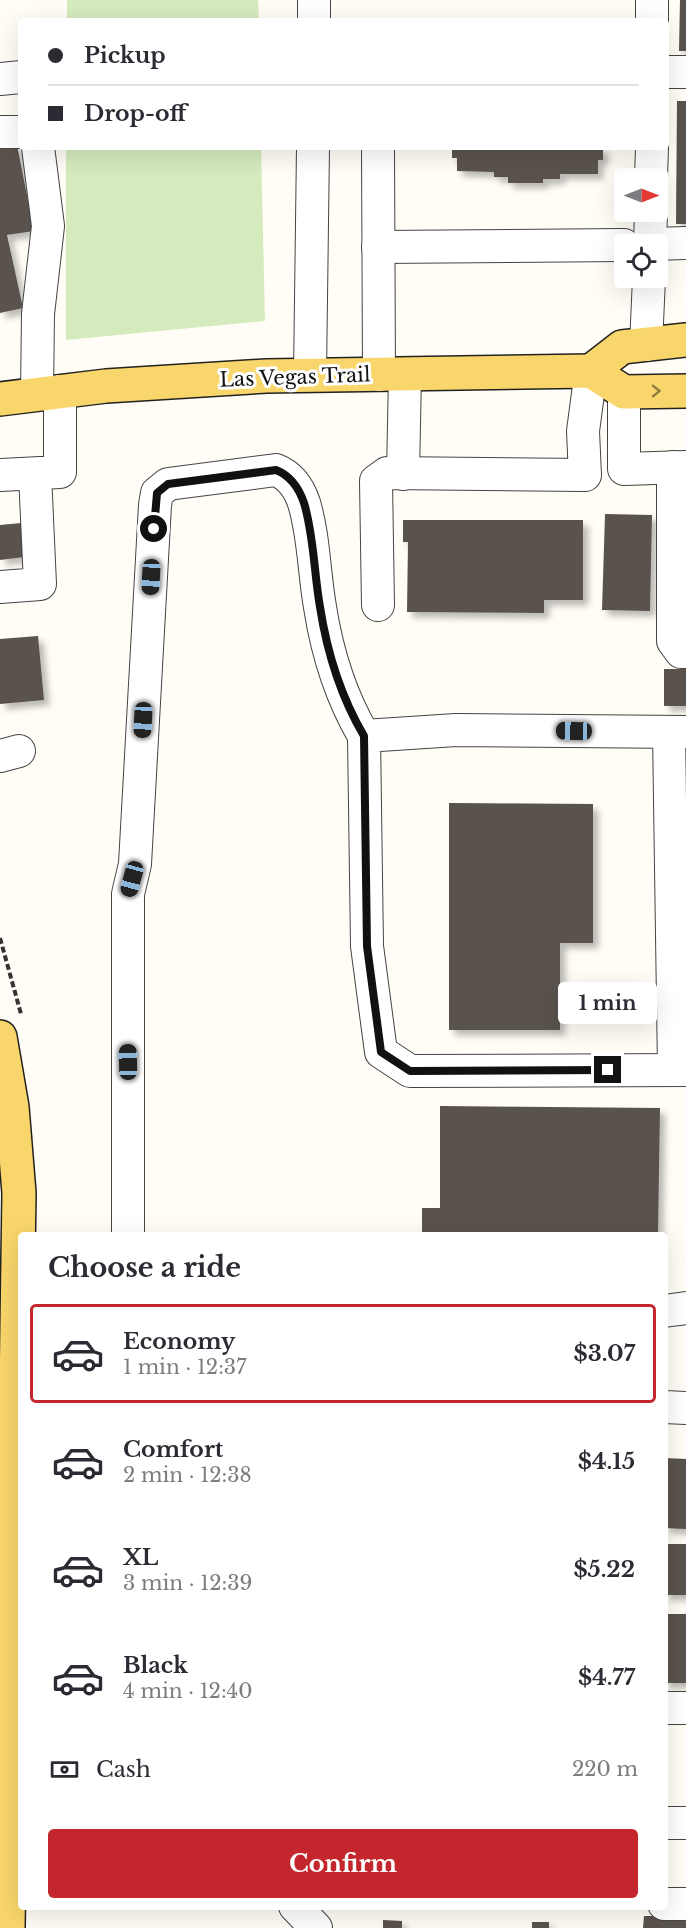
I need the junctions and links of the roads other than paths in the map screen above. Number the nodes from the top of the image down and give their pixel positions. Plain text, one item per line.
1 (314, 0) edge
2 (652, 0) edge
3 (314, 18) edge
4 (652, 18) edge
5 (669, 72) edge
6 (686, 72) edge
7 (18, 77) edge
8 (0, 79) edge
9 (0, 132) edge
10 (18, 132) edge
11 (38, 150) edge
12 (313, 150) edge
13 (378, 150) edge
14 (651, 150) edge
15 (651, 168) edge
16 (686, 243) edge
17 (668, 244) edge
18 (614, 245) edge
19 (378, 248) junction
20 (649, 288) edge
21 (686, 340) edge
22 (646, 345) junction
23 (591, 371) junction
24 (392, 374) junction
25 (310, 375) junction
26 (686, 391) edge
27 (624, 392) junction
28 (49, 393) junction
29 (0, 399) edge
30 (680, 467) edge
31 (35, 474) junction
32 (403, 474) junction
33 (0, 476) edge
34 (0, 586) edge
35 (378, 605) dead end
36 (686, 652) edge
37 (677, 732) edge
38 (364, 736) junction
39 (0, 1037) edge
40 (680, 1070) edge
41 (128, 1232) edge
42 (9, 1273) edge
43 (686, 1308) edge
44 (668, 1310) edge
45 (668, 1407) edge
46 (686, 1407) edge
47 (668, 1708) edge
48 (686, 1708) edge
49 (11, 1786) edge
50 (668, 1823) edge
51 (686, 1823) edge
52 (668, 1904) edge
53 (686, 1904) edge
54 (299, 1910) edge
55 (8, 1928) edge
56 (316, 1928) edge

1 - 3 street
2 - 4 street
5 - 6 street
7 - 8 street
9 - 10 street
11 - 28 street
12 - 25 street
13 - 19 street
14 - 15 street
16 - 17 street
18 - 19 street
19 - 24 street
20 - 22 street
21 - 22 main road
22 - 23 main road
23 - 24 main road, Las Vegas Trail
23 - 27 main road
23 - 32 street
24 - 25 main road, Las Vegas Trail
24 - 32 street
25 - 28 main road, Las Vegas Trail
27 -> 26 main road
27 - 30 street
28 - 29 main road, Las Vegas Trail
28 - 31 street
30 - 36 street
31 - 33 street
31 - 34 street
32 - 35 street
37 - 38 street
37 - 40 street
38 - 40 street
38 - 41 street
39 - 42 main road
42 - 49 main road
43 - 44 street
45 - 46 street
47 - 48 street
49 - 55 main road
50 - 51 street
52 - 53 street
54 - 56 street

